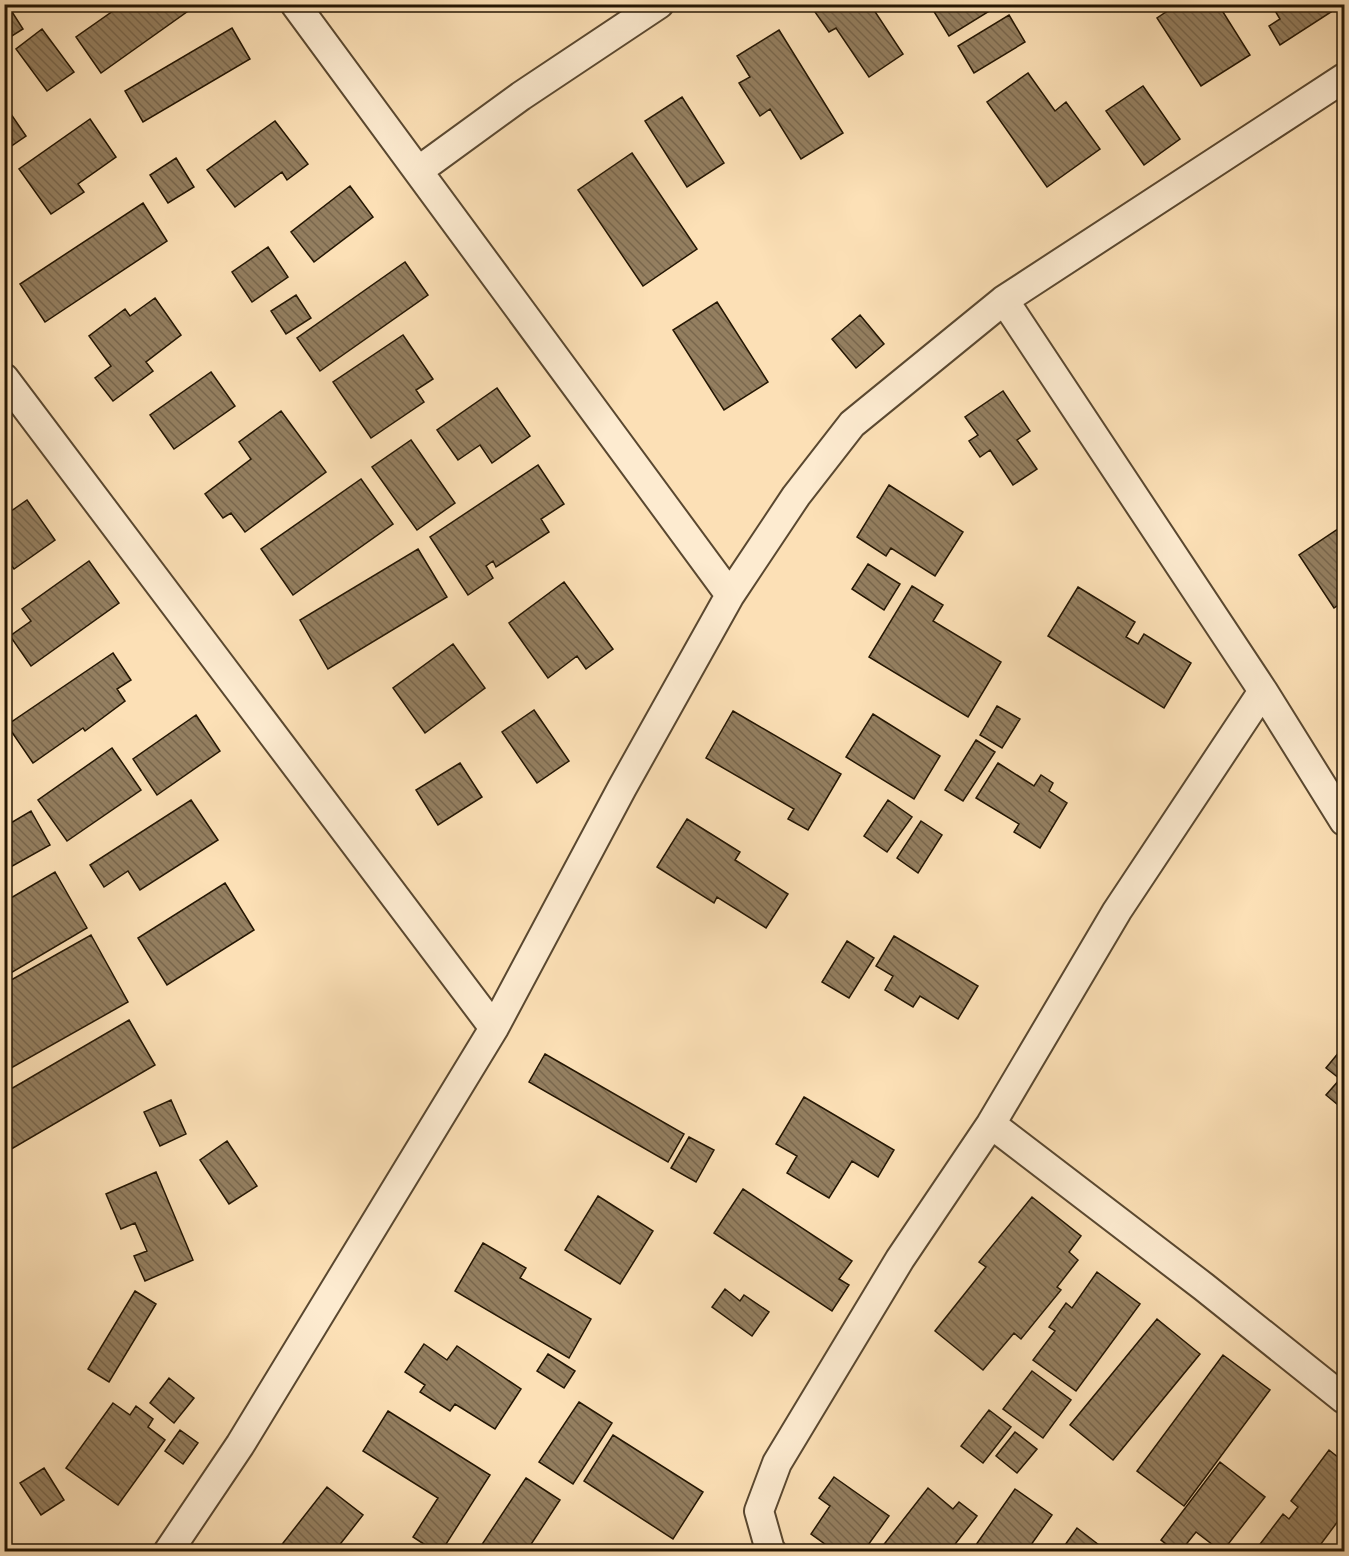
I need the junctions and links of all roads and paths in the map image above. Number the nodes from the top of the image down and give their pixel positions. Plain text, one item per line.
1 (295, 4) edge
2 (659, 4) edge
3 (1344, 78) edge
4 (418, 171) junction
5 (1004, 300) junction
6 (4, 378) edge
7 (730, 595) junction
8 (1263, 692) junction
9 (1344, 821) edge
10 (494, 1028) junction
11 (991, 1124) junction
12 (1344, 1399) edge
13 (168, 1551) edge
14 (772, 1551) edge

1 - 4 street
2 - 4 street
3 - 5 street
4 - 7 street
5 - 7 street
5 - 8 street
6 - 10 street
7 - 10 street
8 - 9 street
8 - 11 street
10 - 13 street
11 - 12 street
11 - 14 street

